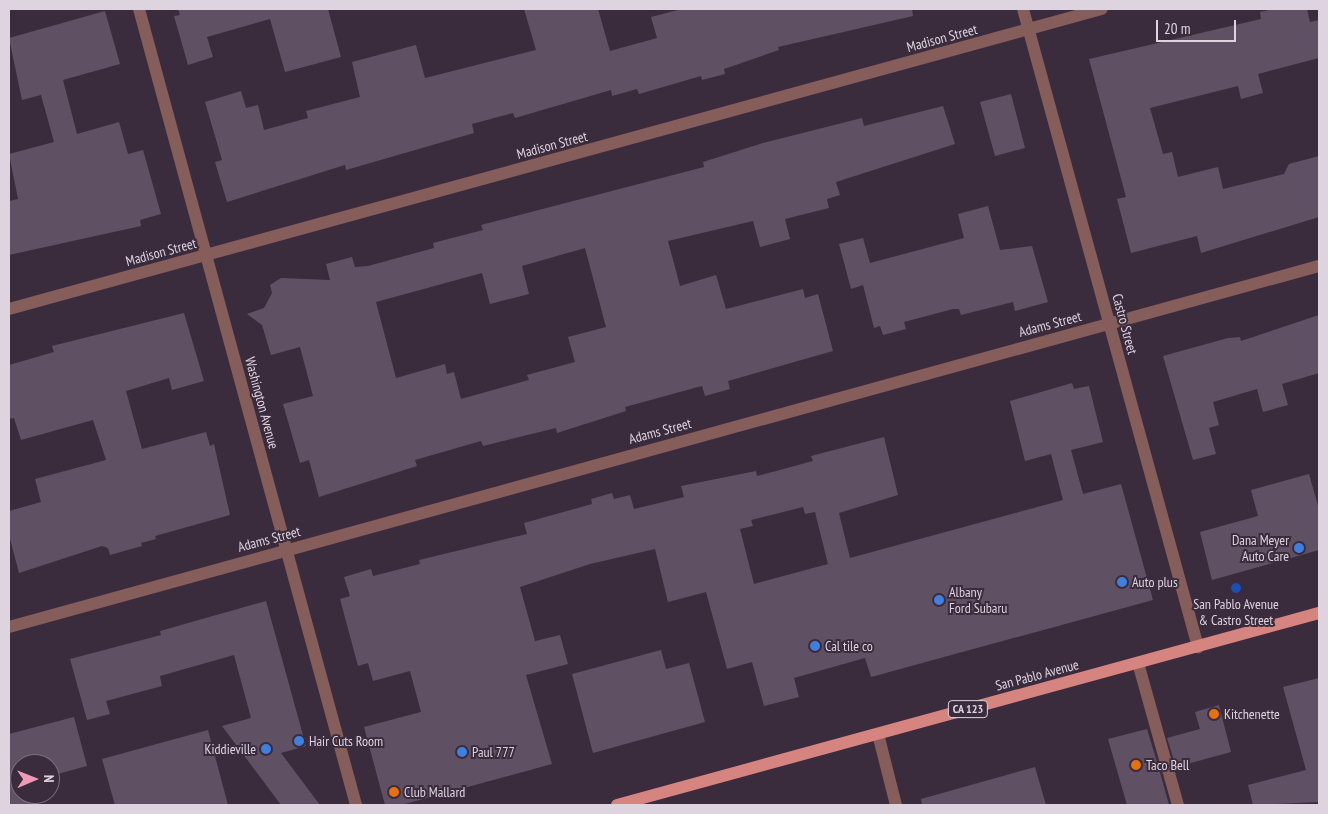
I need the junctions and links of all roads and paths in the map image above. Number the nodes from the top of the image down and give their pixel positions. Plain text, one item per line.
1 (139, 9) edge
2 (1023, 9) edge
3 (1102, 9) edge
4 (1028, 29) junction
5 (207, 255) junction
6 (1319, 266) edge
7 (9, 309) edge
8 (1110, 324) junction
9 (287, 549) junction
10 (1319, 613) edge
11 (9, 627) edge
12 (1198, 647) junction
13 (1138, 663) junction
14 (878, 734) junction
15 (356, 805) edge
16 (617, 805) edge
17 (896, 805) edge
18 (1178, 805) edge

1 - 5 street, Washington Avenue
2 - 4 street, Castro Street
3 - 4 street, Madison Street
4 - 5 street, Madison Street
4 - 8 street, Castro Street
5 - 7 street, Madison Street
5 - 9 street, Washington Avenue
6 - 8 street, Adams Street
8 - 9 street, Adams Street
8 - 12 street, Castro Street
9 - 11 street, Adams Street
9 - 15 street, Washington Avenue
10 - 12 main road, San Pablo Avenue / CA 123
12 - 13 main road, San Pablo Avenue / CA 123
13 - 14 main road, San Pablo Avenue / CA 123
13 - 18 street
14 - 16 main road, San Pablo Avenue / CA 123
14 - 17 street

